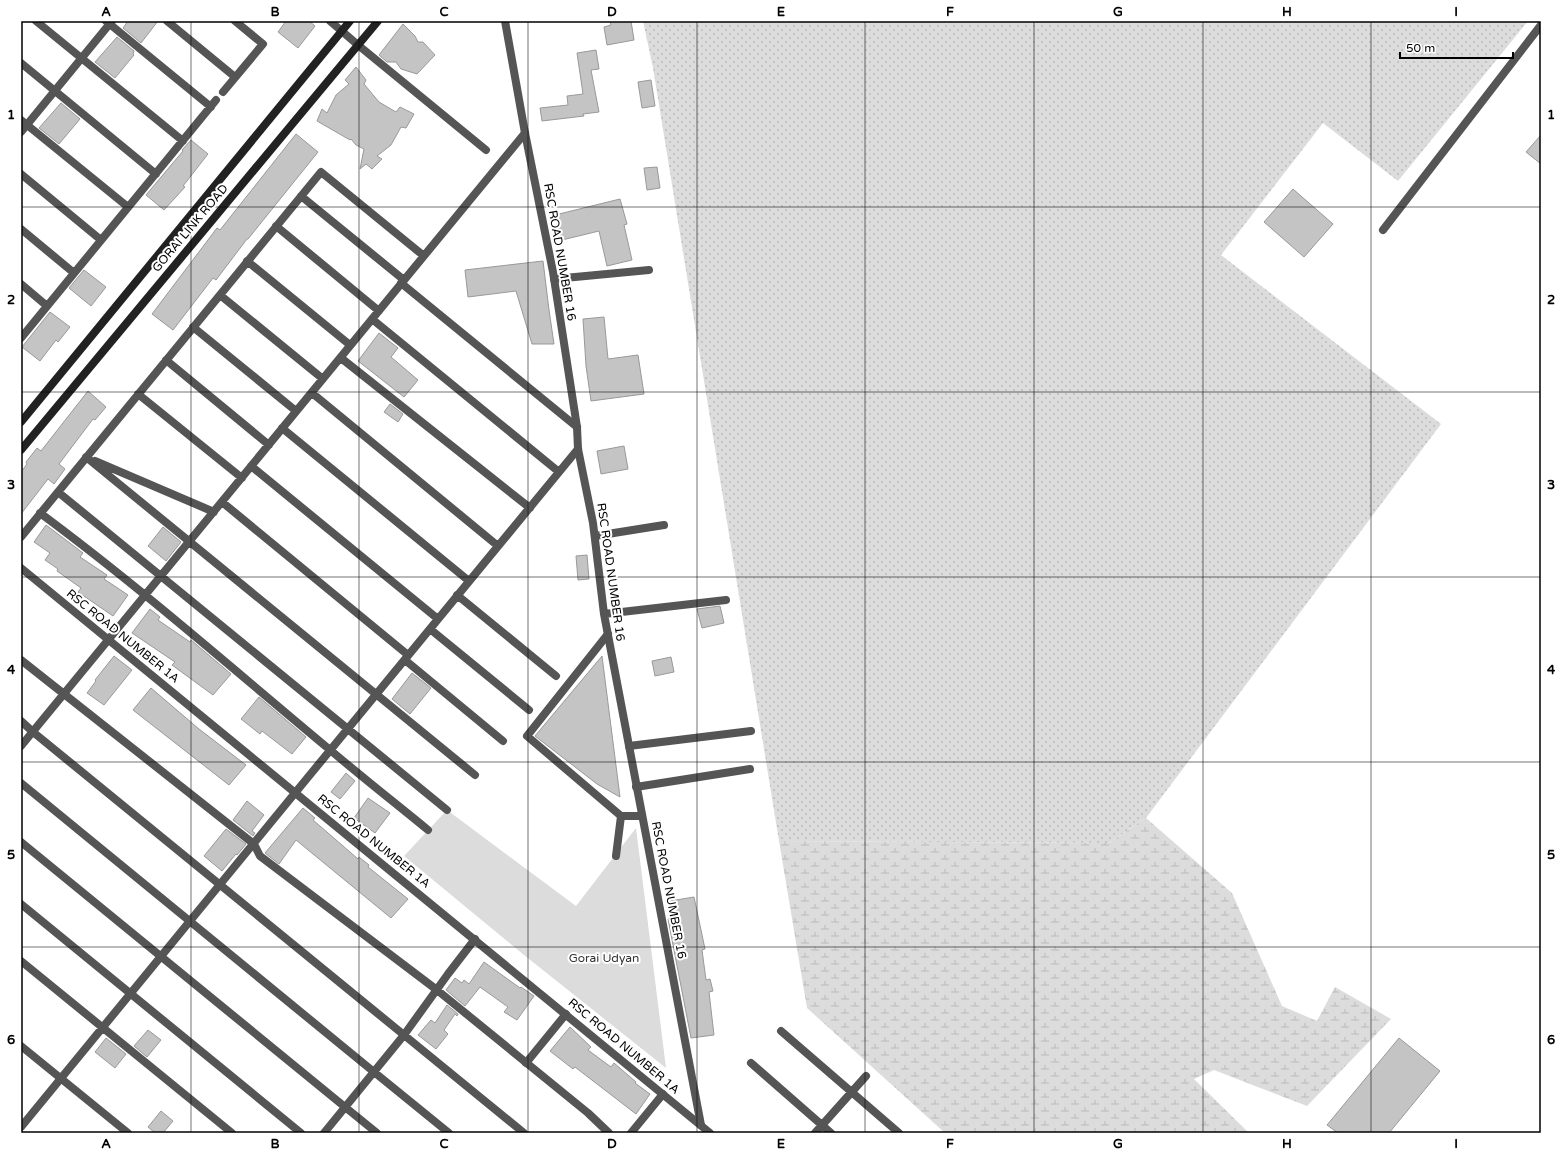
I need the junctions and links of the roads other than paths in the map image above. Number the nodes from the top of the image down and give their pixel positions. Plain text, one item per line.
1 (36, 21) edge
2 (167, 21) edge
3 (235, 21) edge
4 (330, 21) edge
5 (350, 21) edge
6 (378, 21) edge
7 (505, 21) edge
8 (109, 22) edge
9 (1541, 25) edge
10 (342, 31) junction
11 (358, 45) junction
12 (81, 58) junction
13 (21, 63) edge
14 (235, 77) junction
15 (55, 91) junction
16 (223, 92) dead end
17 (216, 100) dead end
18 (211, 107) junction
19 (24, 122) edge
20 (21, 132) edge
21 (525, 133) junction
22 (183, 141) junction
23 (486, 150) dead end
24 (21, 174) edge
25 (156, 174) junction
26 (301, 196) junction
27 (128, 207) junction
28 (276, 226) junction
29 (21, 229) edge
30 (1383, 230) dead end
31 (102, 240) junction
32 (424, 256) junction
33 (248, 261) junction
34 (649, 270) dead end
35 (74, 273) junction
36 (554, 280) junction
37 (403, 282) junction
38 (21, 284) edge
39 (220, 295) junction
40 (47, 306) junction
41 (379, 311) junction
42 (372, 319) junction
43 (193, 327) junction
44 (21, 338) edge
45 (350, 345) junction
46 (341, 358) junction
47 (166, 360) junction
48 (323, 379) junction
49 (312, 393) junction
50 (138, 394) junction
51 (296, 411) junction
52 (21, 422) edge
53 (577, 427) junction
54 (282, 428) junction
55 (269, 445) junction
56 (578, 449) junction
57 (21, 450) edge
58 (86, 457) junction
59 (251, 466) junction
60 (559, 472) junction
61 (242, 478) junction
62 (58, 492) junction
63 (222, 502) junction
64 (530, 508) junction
65 (214, 512) junction
66 (40, 513) junction
67 (664, 525) dead end
68 (595, 536) junction
69 (21, 537) edge
70 (189, 542) junction
71 (498, 546) junction
72 (21, 568) edge
73 (161, 576) junction
74 (469, 581) junction
75 (146, 595) junction
76 (457, 595) junction
77 (726, 600) dead end
78 (604, 614) junction
79 (438, 619) junction
80 (430, 629) junction
81 (608, 634) junction
82 (109, 640) junction
83 (406, 658) junction
84 (21, 660) edge
85 (556, 676) dead end
86 (64, 694) junction
87 (376, 694) junction
88 (529, 710) dead end
89 (21, 721) edge
90 (348, 729) junction
91 (751, 731) dead end
92 (33, 732) junction
93 (503, 741) dead end
94 (21, 746) edge
95 (629, 746) junction
96 (330, 750) junction
97 (750, 769) dead end
98 (475, 775) dead end
99 (21, 783) edge
100 (636, 787) junction
101 (296, 793) junction
102 (447, 810) dead end
103 (621, 816) junction
104 (642, 816) junction
105 (428, 830) dead end
106 (21, 842) edge
107 (254, 844) junction
108 (616, 856) dead end
109 (220, 884) junction
110 (21, 904) edge
111 (190, 921) junction
112 (476, 939) junction
113 (161, 956) junction
114 (21, 961) edge
115 (437, 990) junction
116 (131, 993) junction
117 (566, 1014) junction
118 (102, 1028) junction
119 (781, 1031) dead end
120 (404, 1035) junction
121 (21, 1046) edge
122 (526, 1063) junction
123 (751, 1063) dead end
124 (374, 1072) junction
125 (866, 1076) dead end
126 (61, 1078) junction
127 (851, 1093) junction
128 (663, 1094) junction
129 (345, 1107) junction
130 (701, 1125) junction
131 (822, 1126) junction
132 (21, 1127) edge
133 (128, 1133) edge
134 (232, 1133) edge
135 (301, 1133) edge
136 (324, 1133) edge
137 (377, 1133) edge
138 (449, 1133) edge
139 (524, 1133) edge
140 (609, 1133) edge
141 (631, 1133) edge
142 (710, 1133) edge
143 (815, 1133) edge
144 (831, 1133) edge
145 (899, 1133) edge

1 - 12 street
2 - 14 street
3 - 14 street
4 - 10 street
5 - 10 main road, GORAI LINK ROAD
6 - 11 main road, GORAI LINK ROAD
7 - 21 street, RSC ROAD NUMBER 16
8 - 12 street
8 - 18 street
9 - 30 street
10 - 11 street
10 - 52 main road, GORAI LINK ROAD
11 - 23 street
11 - 57 main road, GORAI LINK ROAD
12 - 15 street
12 - 22 street
13 - 15 street
14 - 16 street
15 - 19 street
15 - 25 street
17 - 18 street
18 - 22 street
19 - 20 street
19 - 27 street
21 - 32 street
21 - 36 street, RSC ROAD NUMBER 16
22 - 25 street
24 - 31 street
25 - 27 street
26 - 28 street
26 - 32 street
26 - 37 street
27 - 31 street
28 - 33 street
28 - 41 street
29 - 35 street
31 - 35 street
32 - 37 street
33 - 39 street
33 - 45 street
34 - 36 street
35 - 40 street
36 - 53 street, RSC ROAD NUMBER 16
37 - 41 street
37 - 53 street
38 - 40 street
39 - 43 street
39 - 48 street
40 - 44 street
41 - 42 street
42 - 45 street
42 - 60 street
43 - 47 street
43 - 51 street
45 - 46 street
46 - 48 street
46 - 64 street
47 - 50 street
47 - 55 street
48 - 49 street
49 - 51 street
49 - 71 street
50 - 58 street
50 - 61 street
51 - 54 street
53 - 56 street, RSC ROAD NUMBER 16
54 - 55 street
54 - 74 street
55 - 59 street
56 - 60 street
56 - 68 street, RSC ROAD NUMBER 16
58 - 62 street
58 - 65 street
58 - 70 street
59 - 61 street
59 - 79 street
60 - 64 street
61 - 63 street
62 - 66 street
62 - 73 street
63 - 65 street
63 - 83 street
64 - 71 street
65 - 70 street
66 - 69 street
66 - 75 street
67 - 68 street
68 - 78 street, RSC ROAD NUMBER 16
70 - 73 street
70 - 87 street
71 - 74 street
72 - 82 street, RSC ROAD NUMBER 1A
73 - 75 street
73 - 90 street
74 - 76 street
75 - 82 street
75 - 96 street
76 - 79 street
76 - 85 street
77 - 78 street
78 - 81 street, RSC ROAD NUMBER 16
79 - 80 street
80 - 83 street
80 - 88 street
81 - 95 street, RSC ROAD NUMBER 16
81 - 103 street
82 - 86 street
82 - 101 street, RSC ROAD NUMBER 1A
83 - 87 street
83 - 93 street
84 - 86 street
86 - 92 street
86 - 107 street
87 - 90 street
87 - 98 street
89 - 92 street
90 - 96 street
90 - 102 street
91 - 95 street
92 - 94 street
92 - 109 street
95 - 100 street, RSC ROAD NUMBER 16
96 - 101 street
96 - 105 street
97 - 100 street
99 - 111 street
100 - 104 street, RSC ROAD NUMBER 16
101 - 107 street
101 - 112 street, RSC ROAD NUMBER 1A
103 - 104 street
103 - 108 street
104 - 130 street, RSC ROAD NUMBER 16
106 - 113 street
107 - 109 street
107 - 115 street
109 - 111 street
109 - 120 street
110 - 116 street
111 - 113 street
111 - 124 street
112 - 115 street
112 - 117 street, RSC ROAD NUMBER 1A
113 - 116 street
113 - 129 street
114 - 118 street
115 - 120 street
115 - 122 street
116 - 118 street
116 - 135 street
117 - 122 street
117 - 128 street, RSC ROAD NUMBER 1A
118 - 126 street
118 - 134 street
119 - 127 street
120 - 124 street
120 - 139 street
121 - 126 street
122 - 140 street
123 - 131 street
124 - 129 street
124 - 138 street
125 - 127 street
126 - 132 street
126 - 133 street
127 - 131 street
127 - 145 street
128 - 130 street, RSC ROAD NUMBER 1A
128 - 141 street
129 - 136 street
129 - 137 street
130 - 142 street, RSC ROAD NUMBER 1A
131 - 143 street
131 - 144 street

